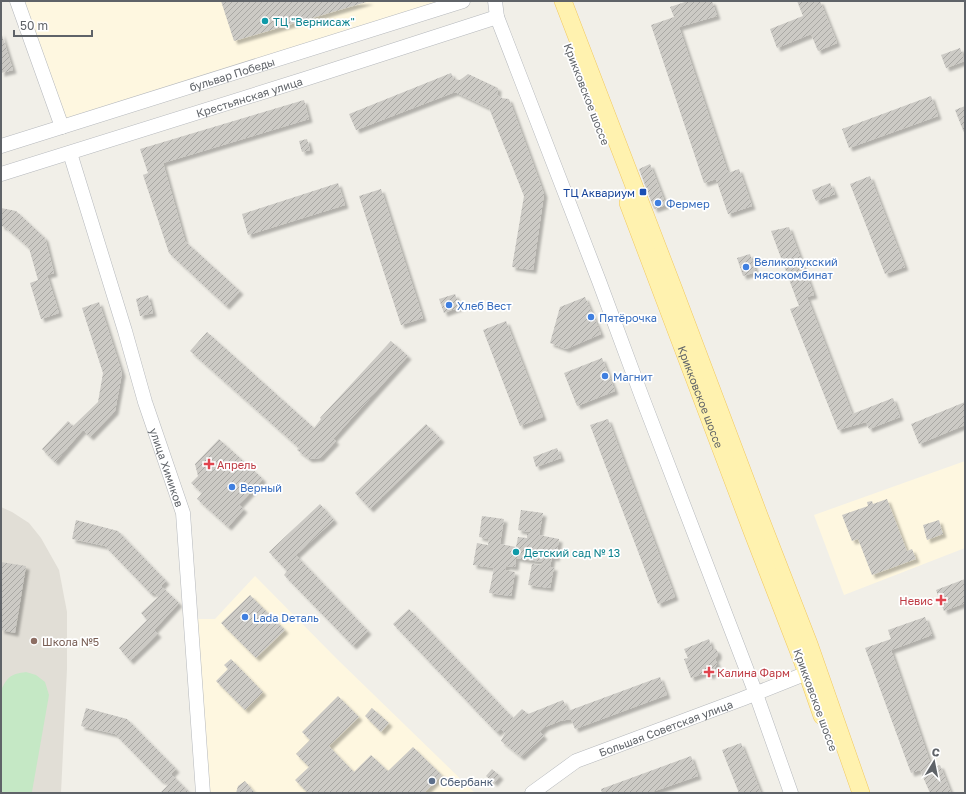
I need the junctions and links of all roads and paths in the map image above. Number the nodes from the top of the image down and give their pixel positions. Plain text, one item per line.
1 (17, 1) edge
2 (463, 1) edge
3 (495, 1) edge
4 (552, 1) edge
5 (563, 1) edge
6 (497, 17) junction
7 (62, 127) junction
8 (1, 146) edge
9 (70, 153) junction
10 (1, 174) edge
11 (807, 673) junction
12 (756, 694) junction
13 (203, 793) edge
14 (532, 793) edge
15 (791, 793) edge
16 (850, 793) edge
17 (861, 793) edge

1 - 7 street
2 - 7 street, бульвар Победы
3 - 6 street
4 - 11 main road, Крикковское шоссе
5 - 17 main road
6 - 9 street, Крестьянская улица
6 - 12 street
7 - 8 street, бульвар Победы
9 - 10 street, Крестьянская улица
9 - 13 street, улица Химиков
11 - 12 street, Большая Советская улица
11 - 16 main road, Крикковское шоссе
12 - 14 street, Большая Советская улица
12 - 15 street

